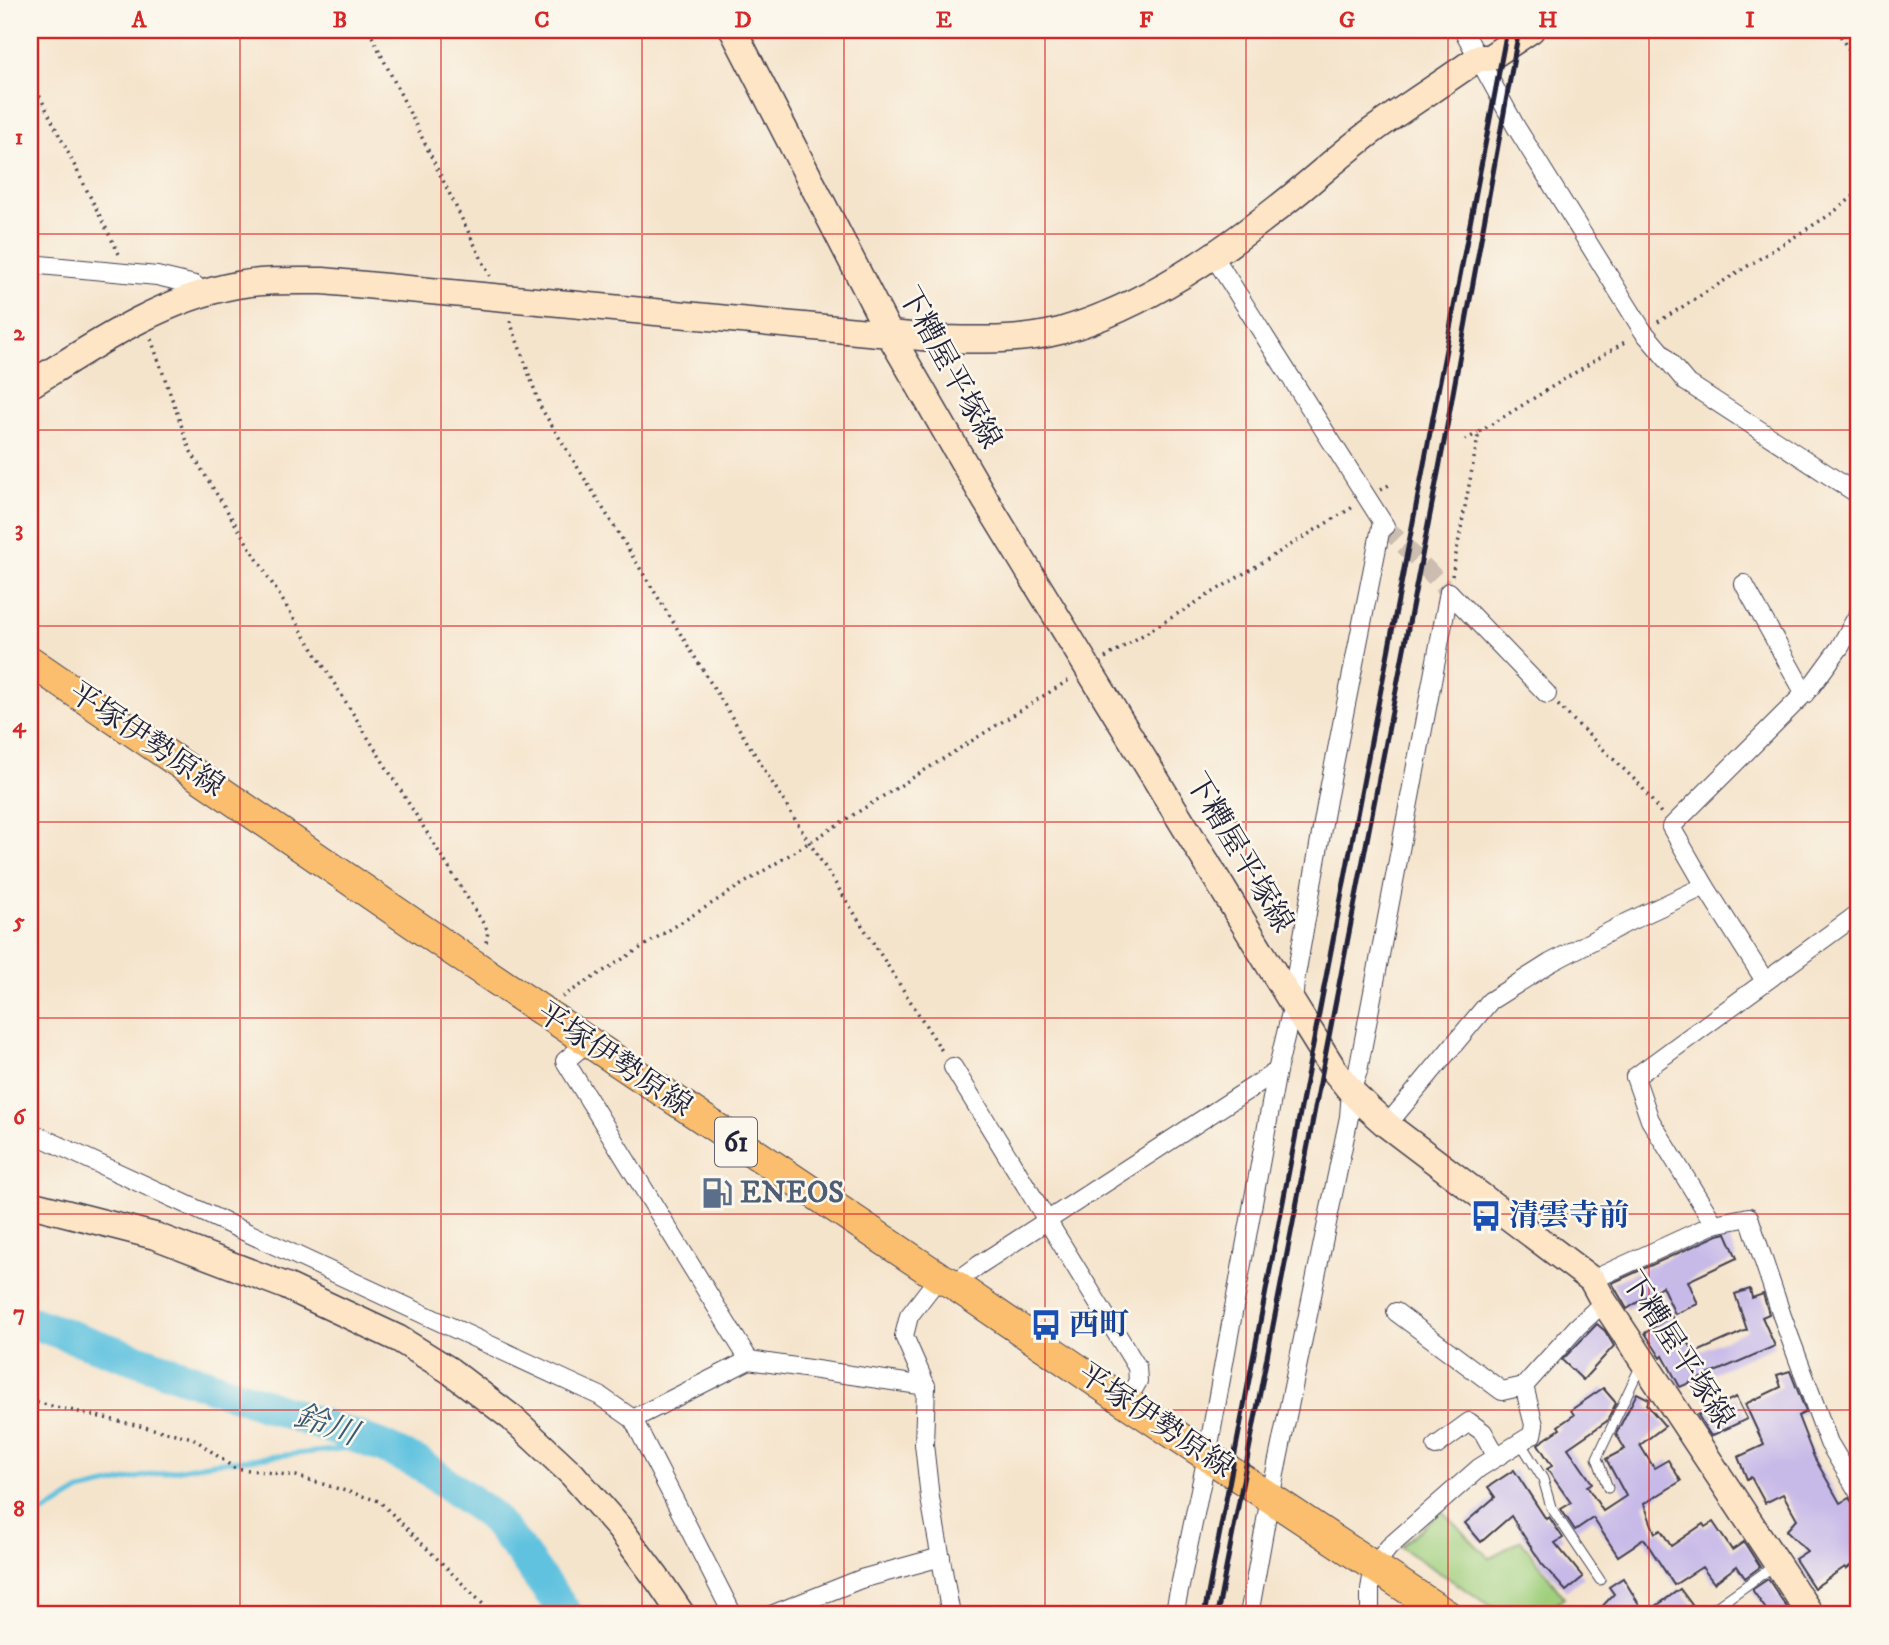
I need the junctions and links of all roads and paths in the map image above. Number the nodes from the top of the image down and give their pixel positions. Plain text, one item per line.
1 (369, 30) edge
2 (733, 30) edge
3 (1463, 30) edge
4 (1508, 30) edge
5 (1531, 30) edge
6 (1837, 30) edge
7 (1478, 58) junction
8 (1859, 68) edge
9 (30, 77) edge
10 (1859, 192) edge
11 (1213, 255) junction
12 (30, 264) edge
13 (128, 274) junction
14 (204, 294) junction
15 (502, 299) junction
16 (144, 318) junction
17 (1643, 331) junction
18 (890, 335) junction
19 (30, 385) edge
20 (1479, 432) junction
21 (1465, 440) dead end
22 (1389, 485) dead end
23 (1859, 495) edge
24 (1367, 498) junction
25 (1744, 584) dead end
26 (1449, 592) junction
27 (1859, 613) edge
28 (30, 661) edge
29 (1088, 668) junction
30 (1547, 694) joint
31 (1805, 694) junction
32 (1671, 827) junction
33 (809, 842) junction
34 (1705, 886) junction
35 (1859, 913) edge
36 (471, 963) junction
37 (1765, 981) junction
38 (1293, 1004) junction
39 (548, 1015) junction
40 (589, 1041) junction
41 (953, 1067) joint
42 (1277, 1071) junction
43 (1352, 1091) junction
44 (1387, 1125) junction
45 (30, 1132) edge
46 (30, 1204) edge
47 (1048, 1221) junction
48 (1714, 1224) junction
49 (946, 1281) junction
50 (1598, 1291) junction
51 (1396, 1312) dead end
52 (750, 1360) junction
53 (1643, 1361) junction
54 (926, 1386) junction
55 (1524, 1387) junction
56 (30, 1401) edge
57 (1126, 1402) junction
58 (633, 1419) junction
59 (1520, 1442) junction
60 (1436, 1446) dead end
61 (1207, 1456) junction
62 (1497, 1457) junction
63 (1608, 1488) dead end
64 (1859, 1493) edge
65 (1270, 1498) junction
66 (941, 1557) junction
67 (1777, 1564) junction
68 (1374, 1566) junction
69 (1600, 1580) dead end
70 (494, 1615) edge
71 (682, 1615) edge
72 (733, 1615) edge
73 (771, 1615) edge
74 (951, 1615) edge
75 (1174, 1615) edge
76 (1249, 1615) edge
77 (1370, 1615) edge
78 (1447, 1615) edge
79 (1705, 1615) edge
80 (1811, 1615) edge

1 - 15 path
2 - 18 street, 下糟屋平塚線
3 - 7 street
4 - 7 street
5 - 7 street
6 - 8 path
7 - 11 street
7 - 17 street
9 - 13 path
10 - 17 path
11 - 18 street
11 - 24 street
12 - 13 street
13 - 14 street
14 - 15 street
14 - 16 street
15 - 18 street
15 - 33 path
16 - 19 street
16 - 36 path
17 - 20 path
17 - 23 street
18 - 29 street, 下糟屋平塚線
20 - 21 path
20 - 26 path
22 - 24 path
24 - 29 path
24 - 38 street
25 - 31 street
26 - 30 street
26 - 43 street
27 - 31 street
28 - 36 main road, 平塚伊勢原線 / 61
29 - 33 path
29 - 38 street, 下糟屋平塚線
30 - 32 path
31 - 32 street
32 - 34 street
33 - 39 path
33 - 41 path
34 - 37 street
34 - 44 street
35 - 37 street
36 - 39 main road, 平塚伊勢原線 / 61
37 - 48 street
38 - 42 street
38 - 43 street, 下糟屋平塚線
39 - 40 main road, 平塚伊勢原線 / 61
40 - 49 main road, 平塚伊勢原線 / 61
40 - 52 street
41 - 47 street
42 - 47 street
42 - 61 street
43 - 44 street, 下糟屋平塚線
43 - 65 street
44 - 50 street, 下糟屋平塚線
45 - 58 street
46 - 71 street
47 - 49 street
47 - 57 street
48 - 50 street
48 - 64 street
49 - 54 street
49 - 57 main road, 平塚伊勢原線 / 61
50 - 53 street, 下糟屋平塚線
50 - 55 street
51 - 55 street
52 - 54 street
52 - 58 street
53 - 63 lane
53 - 67 street, 下糟屋平塚線
54 - 66 street
55 - 59 street
56 - 70 path
57 - 61 main road, 平塚伊勢原線 / 61
58 - 72 street
59 - 62 street
59 - 69 lane
60 - 62 street
61 - 65 main road, 平塚伊勢原線 / 61
61 - 75 street
62 - 68 street
65 - 68 main road, 平塚伊勢原線 / 61
65 - 76 street
66 - 73 street
66 - 74 street
67 - 79 lane
67 - 80 street, 下糟屋平塚線
68 - 77 street
68 - 78 main road, 平塚伊勢原線 / 61

